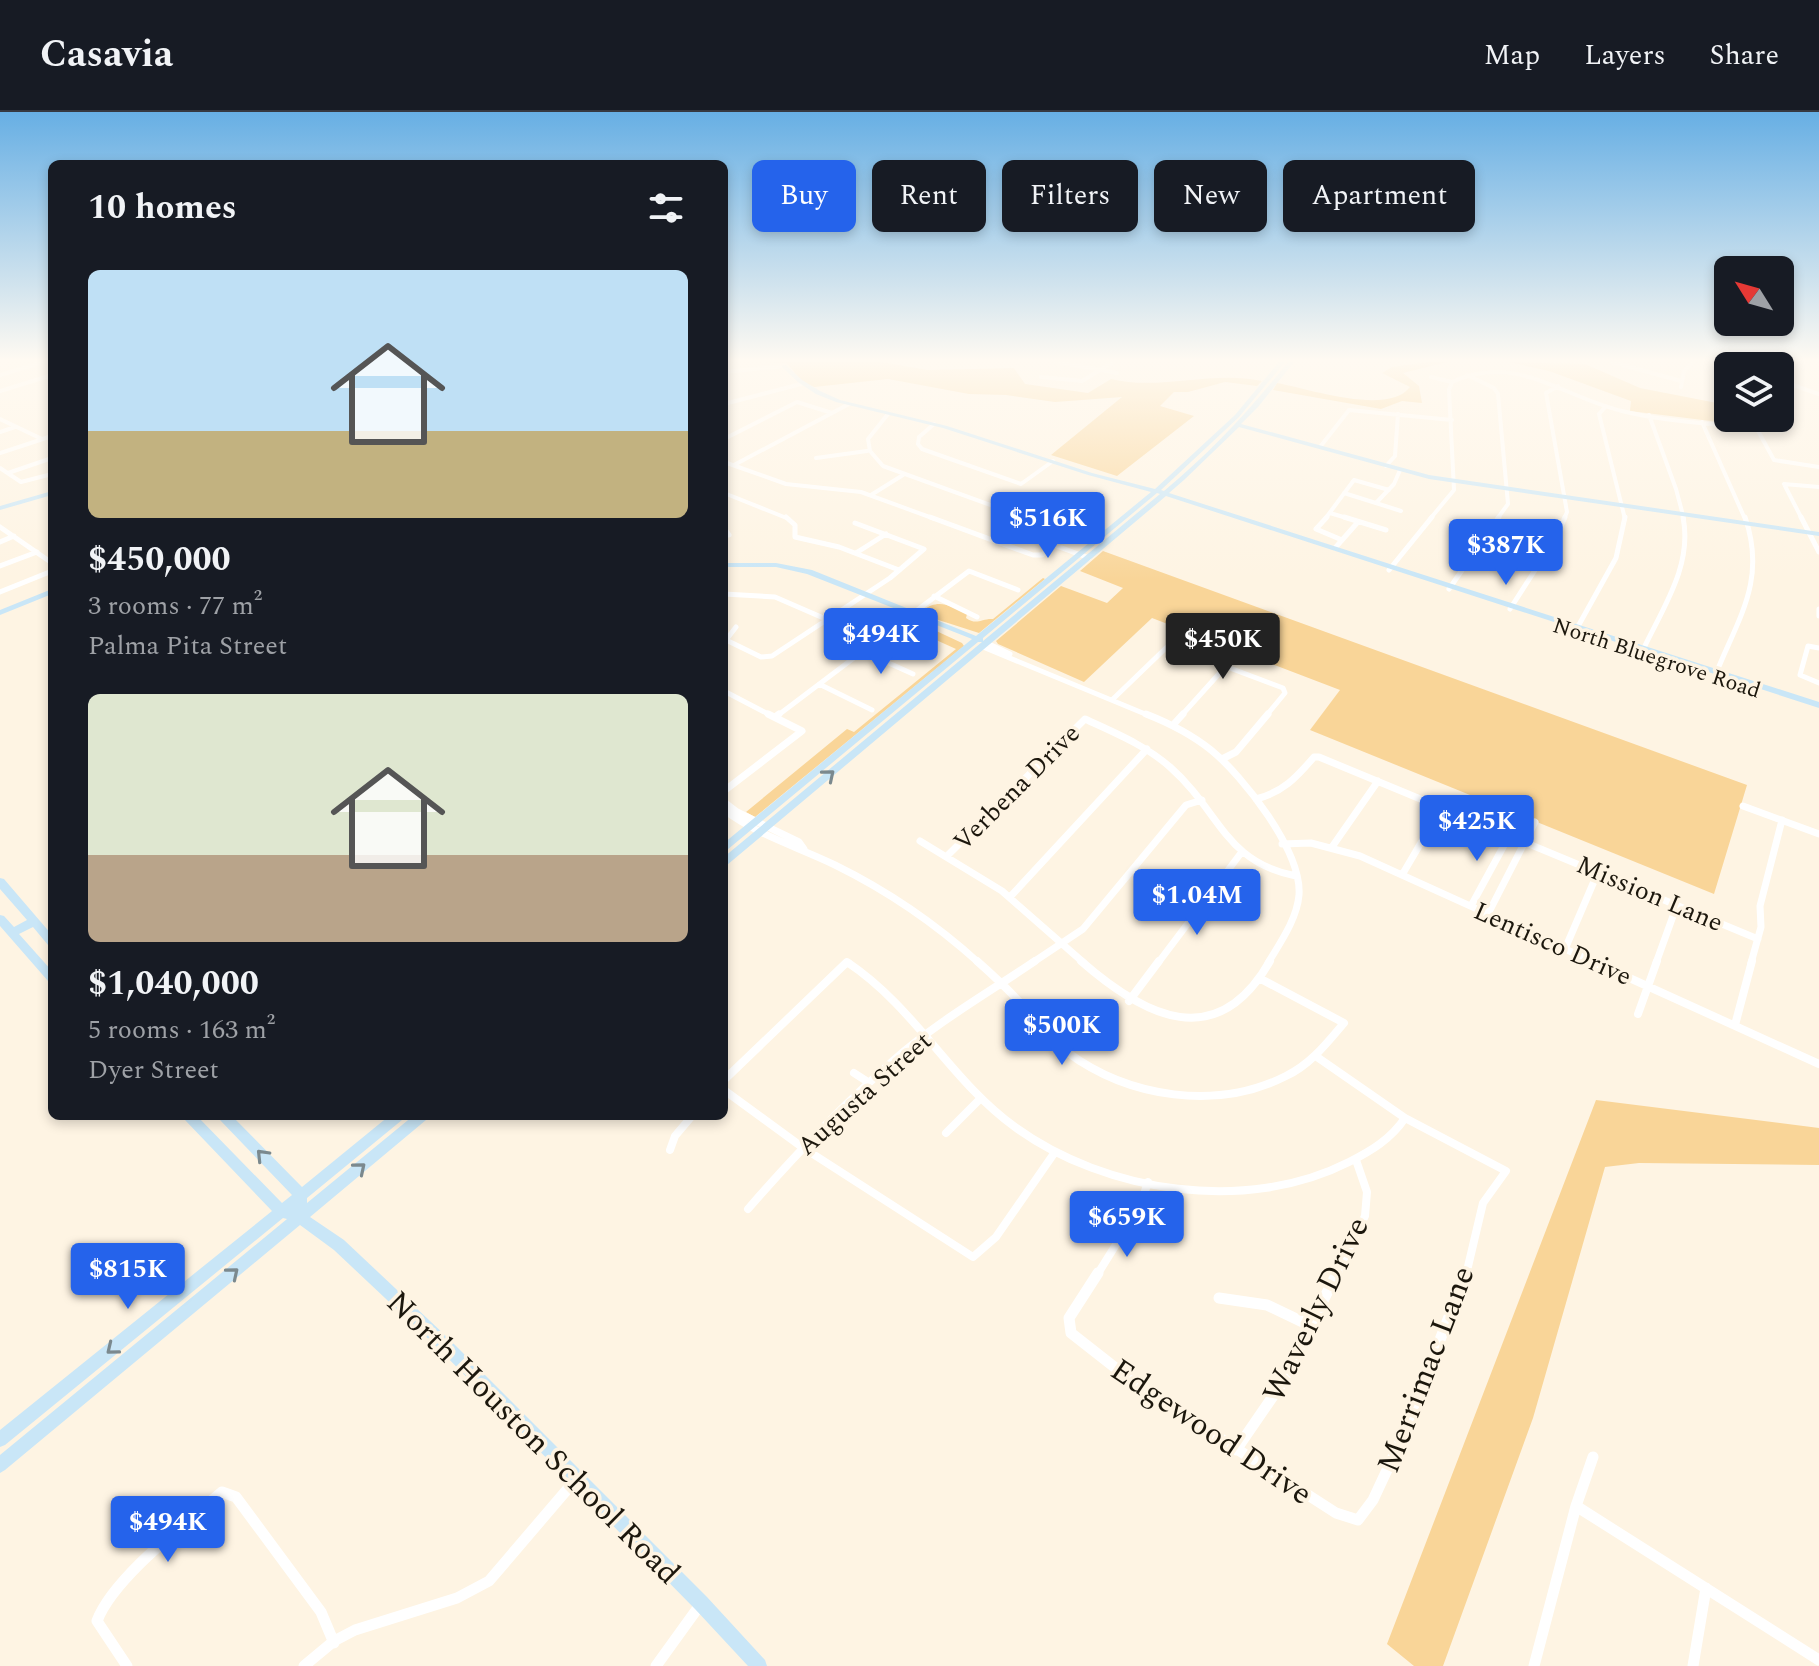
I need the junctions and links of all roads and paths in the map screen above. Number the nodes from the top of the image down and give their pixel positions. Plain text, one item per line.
1 (32, 435) edge
2 (791, 435) edge
3 (869, 435) edge
4 (922, 435) edge
5 (968, 435) edge
6 (1221, 435) edge
7 (1224, 435) edge
8 (1273, 435) edge
9 (1332, 435) edge
10 (1397, 435) edge
11 (1452, 435) edge
12 (1503, 435) edge
13 (1554, 435) edge
14 (1604, 435) edge
15 (1656, 435) edge
16 (1708, 435) edge
17 (1760, 435) edge
18 (48, 437) edge
19 (42, 439) junction
20 (1320, 447) junction
21 (867, 451) junction
22 (0, 453) edge
23 (816, 458) dead end
24 (48, 459) edge
25 (1053, 461) junction
26 (1186, 462) junction
27 (728, 463) edge
28 (734, 465) junction
29 (1196, 465) junction
30 (1386, 466) junction
31 (1819, 467) edge
32 (0, 468) edge
33 (1400, 470) junction
34 (8, 473) junction
35 (48, 475) edge
36 (903, 475) junction
37 (1454, 480) junction
38 (825, 487) junction
39 (1819, 487) edge
40 (1509, 488) junction
41 (1389, 490) junction
42 (1160, 493) junction
43 (1344, 493) junction
44 (48, 494) edge
45 (728, 495) edge
46 (871, 495) junction
47 (823, 496) dead end
48 (1565, 496) junction
49 (1376, 503) junction
50 (1623, 505) junction
51 (0, 508) edge
52 (1401, 511) dead end
53 (1330, 513) junction
54 (1682, 513) junction
55 (1235, 517) junction
56 (1120, 521) junction
57 (1358, 522) junction
58 (1746, 522) junction
59 (855, 523) dead end
60 (1129, 524) junction
61 (0, 527) edge
62 (1386, 530) dead end
63 (1809, 532) junction
64 (886, 534) junction
65 (1819, 534) edge
66 (14, 536) junction
67 (1342, 540) junction
68 (0, 542) edge
69 (1054, 545) junction
70 (1335, 548) junction
71 (37, 552) junction
72 (1819, 552) edge
73 (856, 553) junction
74 (1079, 554) junction
75 (1089, 558) junction
76 (48, 560) edge
77 (728, 565) edge
78 (0, 566) edge
79 (1390, 568) junction
80 (899, 570) junction
81 (48, 573) edge
82 (1050, 579) junction
83 (1060, 583) junction
84 (1450, 588) junction
85 (1018, 590) dead end
86 (0, 592) edge
87 (48, 593) edge
88 (728, 594) edge
89 (866, 595) junction
90 (934, 596) junction
91 (1511, 607) junction
92 (0, 613) edge
93 (912, 614) junction
94 (977, 617) dead end
95 (828, 620) junction
96 (736, 627) dead end
97 (1577, 629) junction
98 (728, 636) edge
99 (728, 640) edge
100 (980, 643) junction
101 (1816, 647) edge
102 (1643, 650) junction
103 (862, 651) junction
104 (1226, 666) junction
105 (913, 674) dead end
106 (1716, 674) junction
107 (1819, 683) edge
108 (819, 684) junction
109 (922, 685) junction
110 (932, 689) junction
111 (728, 694) edge
112 (1113, 699) junction
113 (1819, 707) edge
114 (872, 710) dead end
115 (775, 717) junction
116 (1173, 725) junction
117 (1147, 749) junction
118 (1222, 759) junction
119 (1378, 781) junction
120 (728, 788) edge
121 (1256, 799) junction
122 (1202, 800) junction
123 (728, 805) edge
124 (1743, 806) dead end
125 (1442, 807) junction
126 (728, 812) edge
127 (1520, 816) dead end
128 (1782, 820) junction
129 (1535, 822) dead end
130 (759, 826) junction
131 (1819, 834) edge
132 (1509, 835) junction
133 (920, 841) dead end
134 (1525, 842) junction
135 (1282, 844) junction
136 (728, 845) edge
137 (1332, 847) junction
138 (1241, 853) junction
139 (947, 856) junction
140 (728, 858) edge
141 (1598, 872) junction
142 (1402, 875) junction
143 (1296, 876) junction
144 (0, 882) edge
145 (1010, 897) junction
146 (1677, 905) junction
147 (1471, 906) junction
148 (1488, 914) junction
149 (0, 919) edge
150 (34, 921) junction
151 (12, 933) junction
152 (48, 937) edge
153 (1758, 939) junction
154 (1064, 943) junction
155 (1565, 949) junction
156 (48, 974) edge
157 (1259, 978) junction
158 (1003, 985) junction
159 (1648, 986) junction
160 (1129, 1001) junction
161 (1638, 1014) dead end
162 (1735, 1025) junction
163 (928, 1033) junction
164 (1317, 1057) junction
165 (1819, 1064) edge
166 (854, 1073) dead end
167 (728, 1076) edge
168 (868, 1082) junction
169 (728, 1093) edge
170 (981, 1098) junction
171 (1405, 1118) junction
172 (193, 1120) edge
173 (228, 1120) edge
174 (393, 1120) edge
175 (417, 1120) edge
176 (689, 1120) edge
177 (946, 1133) dead end
178 (802, 1147) junction
179 (670, 1150) dead end
180 (1055, 1152) junction
181 (1356, 1160) junction
182 (1148, 1182) junction
183 (301, 1195) junction
184 (748, 1209) dead end
185 (281, 1211) junction
186 (300, 1218) junction
187 (1219, 1298) dead end
188 (1311, 1326) junction
189 (0, 1440) edge
190 (1236, 1450) junction
191 (1593, 1457) dead end
192 (0, 1465) edge
193 (577, 1478) junction
194 (1576, 1506) junction
195 (1358, 1520) joint
196 (1706, 1588) junction
197 (701, 1603) junction
198 (334, 1643) junction
199 (1819, 1660) edge
200 (127, 1666) edge
201 (304, 1666) edge
202 (656, 1666) edge
203 (759, 1666) edge
204 (1534, 1666) edge
205 (1693, 1666) edge

1 - 19 street
2 - 28 street
3 - 21 street
4 - 25 street
5 - 25 main road, North Bluegrove Road
6 - 26 main road
7 - 29 main road
8 - 20 main road
9 - 20 street
10 - 30 street
11 - 37 street
12 - 40 street
13 - 48 street
14 - 50 street
15 - 54 street
16 - 58 street
17 - 31 street
18 - 19 street
19 - 22 street
20 - 30 main road
21 - 23 street
21 - 36 street
24 - 34 street
25 - 42 main road, North Bluegrove Road
26 - 29 main road
26 - 42 main road
27 - 28 street
28 - 38 street
29 - 42 main road
30 - 33 main road
32 - 34 street
33 - 37 main road
33 - 41 street
34 - 35 street
36 - 46 street
36 - 69 street
37 - 40 main road
37 - 79 street
38 - 46 street
38 - 47 street
39 - 63 street
40 - 48 main road
40 - 84 street
41 - 43 street
41 - 49 street
42 - 55 main road, North Bluegrove Road
42 - 56 main road
42 - 60 main road
43 - 49 street
43 - 53 street
44 - 51 main road
45 - 73 street
46 - 69 street
48 - 50 main road
48 - 91 street
49 - 52 street
50 - 54 main road
50 - 97 street
53 - 57 street
53 - 67 street
54 - 58 main road
54 - 102 street
55 - 70 main road, North Bluegrove Road
55 - 79 main road, North Bluegrove Road
56 - 60 main road
56 - 74 main road
57 - 62 street
57 - 67 street
58 - 63 main road
58 - 106 street
59 - 64 street
60 - 75 main road
61 - 66 street
63 - 65 main road
63 - 72 street
64 - 73 street
64 - 80 street
66 - 68 street
66 - 71 street
67 - 70 street
69 - 74 street
70 - 79 main road, North Bluegrove Road
71 - 76 street
71 - 78 street
73 - 80 street
74 - 75 street
74 - 82 main road
75 - 83 main road
77 - 89 main road
79 - 84 main road, North Bluegrove Road
80 - 89 street
81 - 86 street
82 - 83 main road
82 - 100 main road
83 - 100 main road
84 - 91 main road, North Bluegrove Road
85 - 90 street
87 - 92 main road
88 - 95 street
89 - 93 main road
89 - 95 street
90 - 93 street
90 - 94 street
91 - 97 main road, North Bluegrove Road
93 - 100 main road
93 - 103 street
95 - 99 street
96 - 98 street
97 - 102 main road, North Bluegrove Road
100 - 109 main road
100 - 110 main road
100 - 112 street
101 - 107 street
102 - 106 main road, North Bluegrove Road
103 - 105 street
103 - 108 street
104 - 112 street
104 - 116 street
104 - 118 street
106 - 113 main road, North Bluegrove Road
108 - 114 street
108 - 115 street
109 - 110 main road
109 - 130 main road
130 -> 110 main road
111 - 115 street
112 - 116 street
115 - 120 street
116 - 118 street
117 - 122 street
117 - 139 street, Verbena Drive
117 - 145 street
118 - 121 street
119 - 121 street, Mission Lane
119 - 125 street, Mission Lane
119 - 137 street
121 - 135 street
122 - 138 street
122 - 154 street, Augusta Street
123 - 130 street
124 - 128 street
125 - 132 street, Mission Lane
125 - 142 street
126 - 130 street
127 - 132 street
128 - 131 street
128 - 153 street
129 - 134 street
130 - 136 main road
130 - 140 main road
130 - 158 street
132 - 134 street, Mission Lane
132 - 147 street
133 - 139 street
134 - 141 street, Mission Lane
134 - 148 street
135 - 137 street, Lentisco Drive
135 - 143 street
137 - 142 street, Lentisco Drive
138 - 143 street
138 - 160 street
139 - 145 street
141 - 146 street, Mission Lane
141 - 155 street
142 - 147 street, Lentisco Drive
143 - 157 street
144 - 150 main road
145 - 154 street
146 - 153 street, Mission Lane
146 - 159 street
147 - 148 street, Lentisco Drive
148 - 155 street, Lentisco Drive
149 - 151 main road
150 - 151 main road
150 - 152 main road
151 - 156 main road
153 - 162 street
154 - 158 street, Augusta Street
154 - 160 street
155 - 159 street, Lentisco Drive
157 - 160 street
157 - 164 street
158 - 163 street, Augusta Street
158 - 164 street
159 - 161 street
159 - 162 street, Lentisco Drive
162 - 165 street, Lentisco Drive
163 - 167 street
163 - 168 street, Augusta Street
163 - 170 street
164 - 171 street
166 - 168 street
168 - 178 street, Augusta Street
169 - 178 street
170 - 177 street
170 - 180 street
171 - 181 street
171 - 195 street, Merrimac Lane
172 - 185 main road, North Houston School Road
183 -> 173 main road
174 - 183 main road
186 -> 175 main road
176 - 179 street
178 - 180 street
178 - 184 street, Augusta Street
180 - 182 street
181 - 182 street
181 - 188 street, Waverly Drive
182 - 190 street, Edgewood Drive
183 - 185 main road
183 - 186 main road
185 - 186 main road, North Houston School Road
185 -> 189 main road
192 -> 186 main road
186 - 193 main road, North Houston School Road
187 - 188 street
188 - 190 street, Waverly Drive
190 - 195 street, Edgewood Drive
191 - 194 street
193 - 197 main road, North Houston School Road
193 - 198 street
194 - 196 street
194 - 204 street
196 - 199 street
196 - 205 street
197 - 202 street
197 - 203 main road, North Houston School Road
198 - 200 street
198 - 201 street

